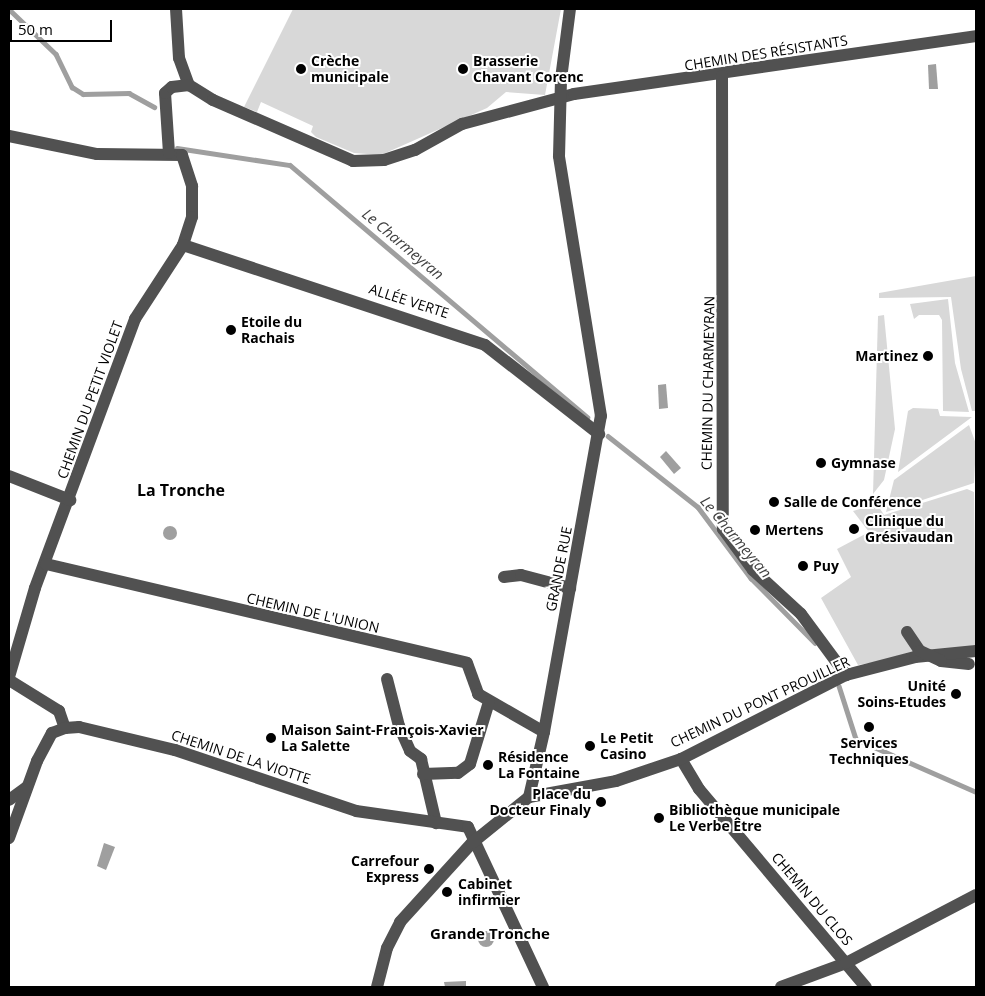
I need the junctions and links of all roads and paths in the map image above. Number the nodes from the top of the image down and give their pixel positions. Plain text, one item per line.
1 (176, 9) edge
2 (570, 9) edge
3 (976, 36) edge
4 (722, 76) junction
5 (189, 85) junction
6 (559, 99) junction
7 (9, 136) edge
8 (170, 153) junction
9 (184, 245) junction
10 (599, 434) junction
11 (9, 476) edge
12 (70, 500) junction
13 (46, 564) junction
14 (504, 577) dead end
15 (570, 588) junction
16 (907, 632) dead end
17 (976, 651) edge
18 (969, 664) dead end
19 (846, 675) junction
20 (9, 678) edge
21 (388, 679) dead end
22 (489, 702) junction
23 (65, 728) junction
24 (544, 732) junction
25 (680, 759) junction
26 (423, 774) junction
27 (27, 787) junction
28 (529, 797) junction
29 (9, 800) edge
30 (436, 823) junction
31 (9, 838) edge
32 (472, 843) junction
33 (976, 895) edge
34 (846, 963) junction
35 (377, 987) edge
36 (543, 987) edge
37 (781, 987) edge
38 (866, 987) edge

1 - 5 street
2 - 6 street, GRANDE RUE
3 - 4 street, CHEMIN DES RÉSISTANTS
4 - 6 street, CHEMIN DES RÉSISTANTS
4 - 19 street, CHEMIN DU CHARMEYRAN
5 - 6 street, CHEMIN DES RÉSISTANTS
5 - 8 street
6 - 10 street, GRANDE RUE
7 - 8 street
8 - 9 street, CHEMIN DU PETIT VIOLET
9 - 10 street, ALLÉE VERTE
9 - 12 street, CHEMIN DU PETIT VIOLET
10 - 15 street, GRANDE RUE
11 - 12 street
12 - 13 street, CHEMIN DU PETIT VIOLET
13 - 20 street, CHEMIN DU PETIT VIOLET
13 - 22 street, CHEMIN DE L'UNION
14 - 15 street
15 - 24 street, GRANDE RUE
16 - 18 street, bridge
17 - 19 street, CHEMIN DU PONT PROUILLER
19 - 25 street, CHEMIN DU PONT PROUILLER
20 - 23 street
21 - 26 street
22 - 24 street, CHEMIN DE L'UNION
22 - 26 street
23 - 27 street
23 - 30 street, CHEMIN DE LA VIOTTE
24 - 28 street, GRANDE RUE
25 - 28 street, CHEMIN DU PONT PROUILLER
25 - 34 street, CHEMIN DU CLOS
26 - 30 street
27 - 29 street
27 - 31 street
28 - 32 street
30 - 32 street, CHEMIN DE LA VIOTTE
32 - 35 street
32 - 36 street
33 - 34 street
34 - 37 street
34 - 38 street, CHEMIN DU CLOS

